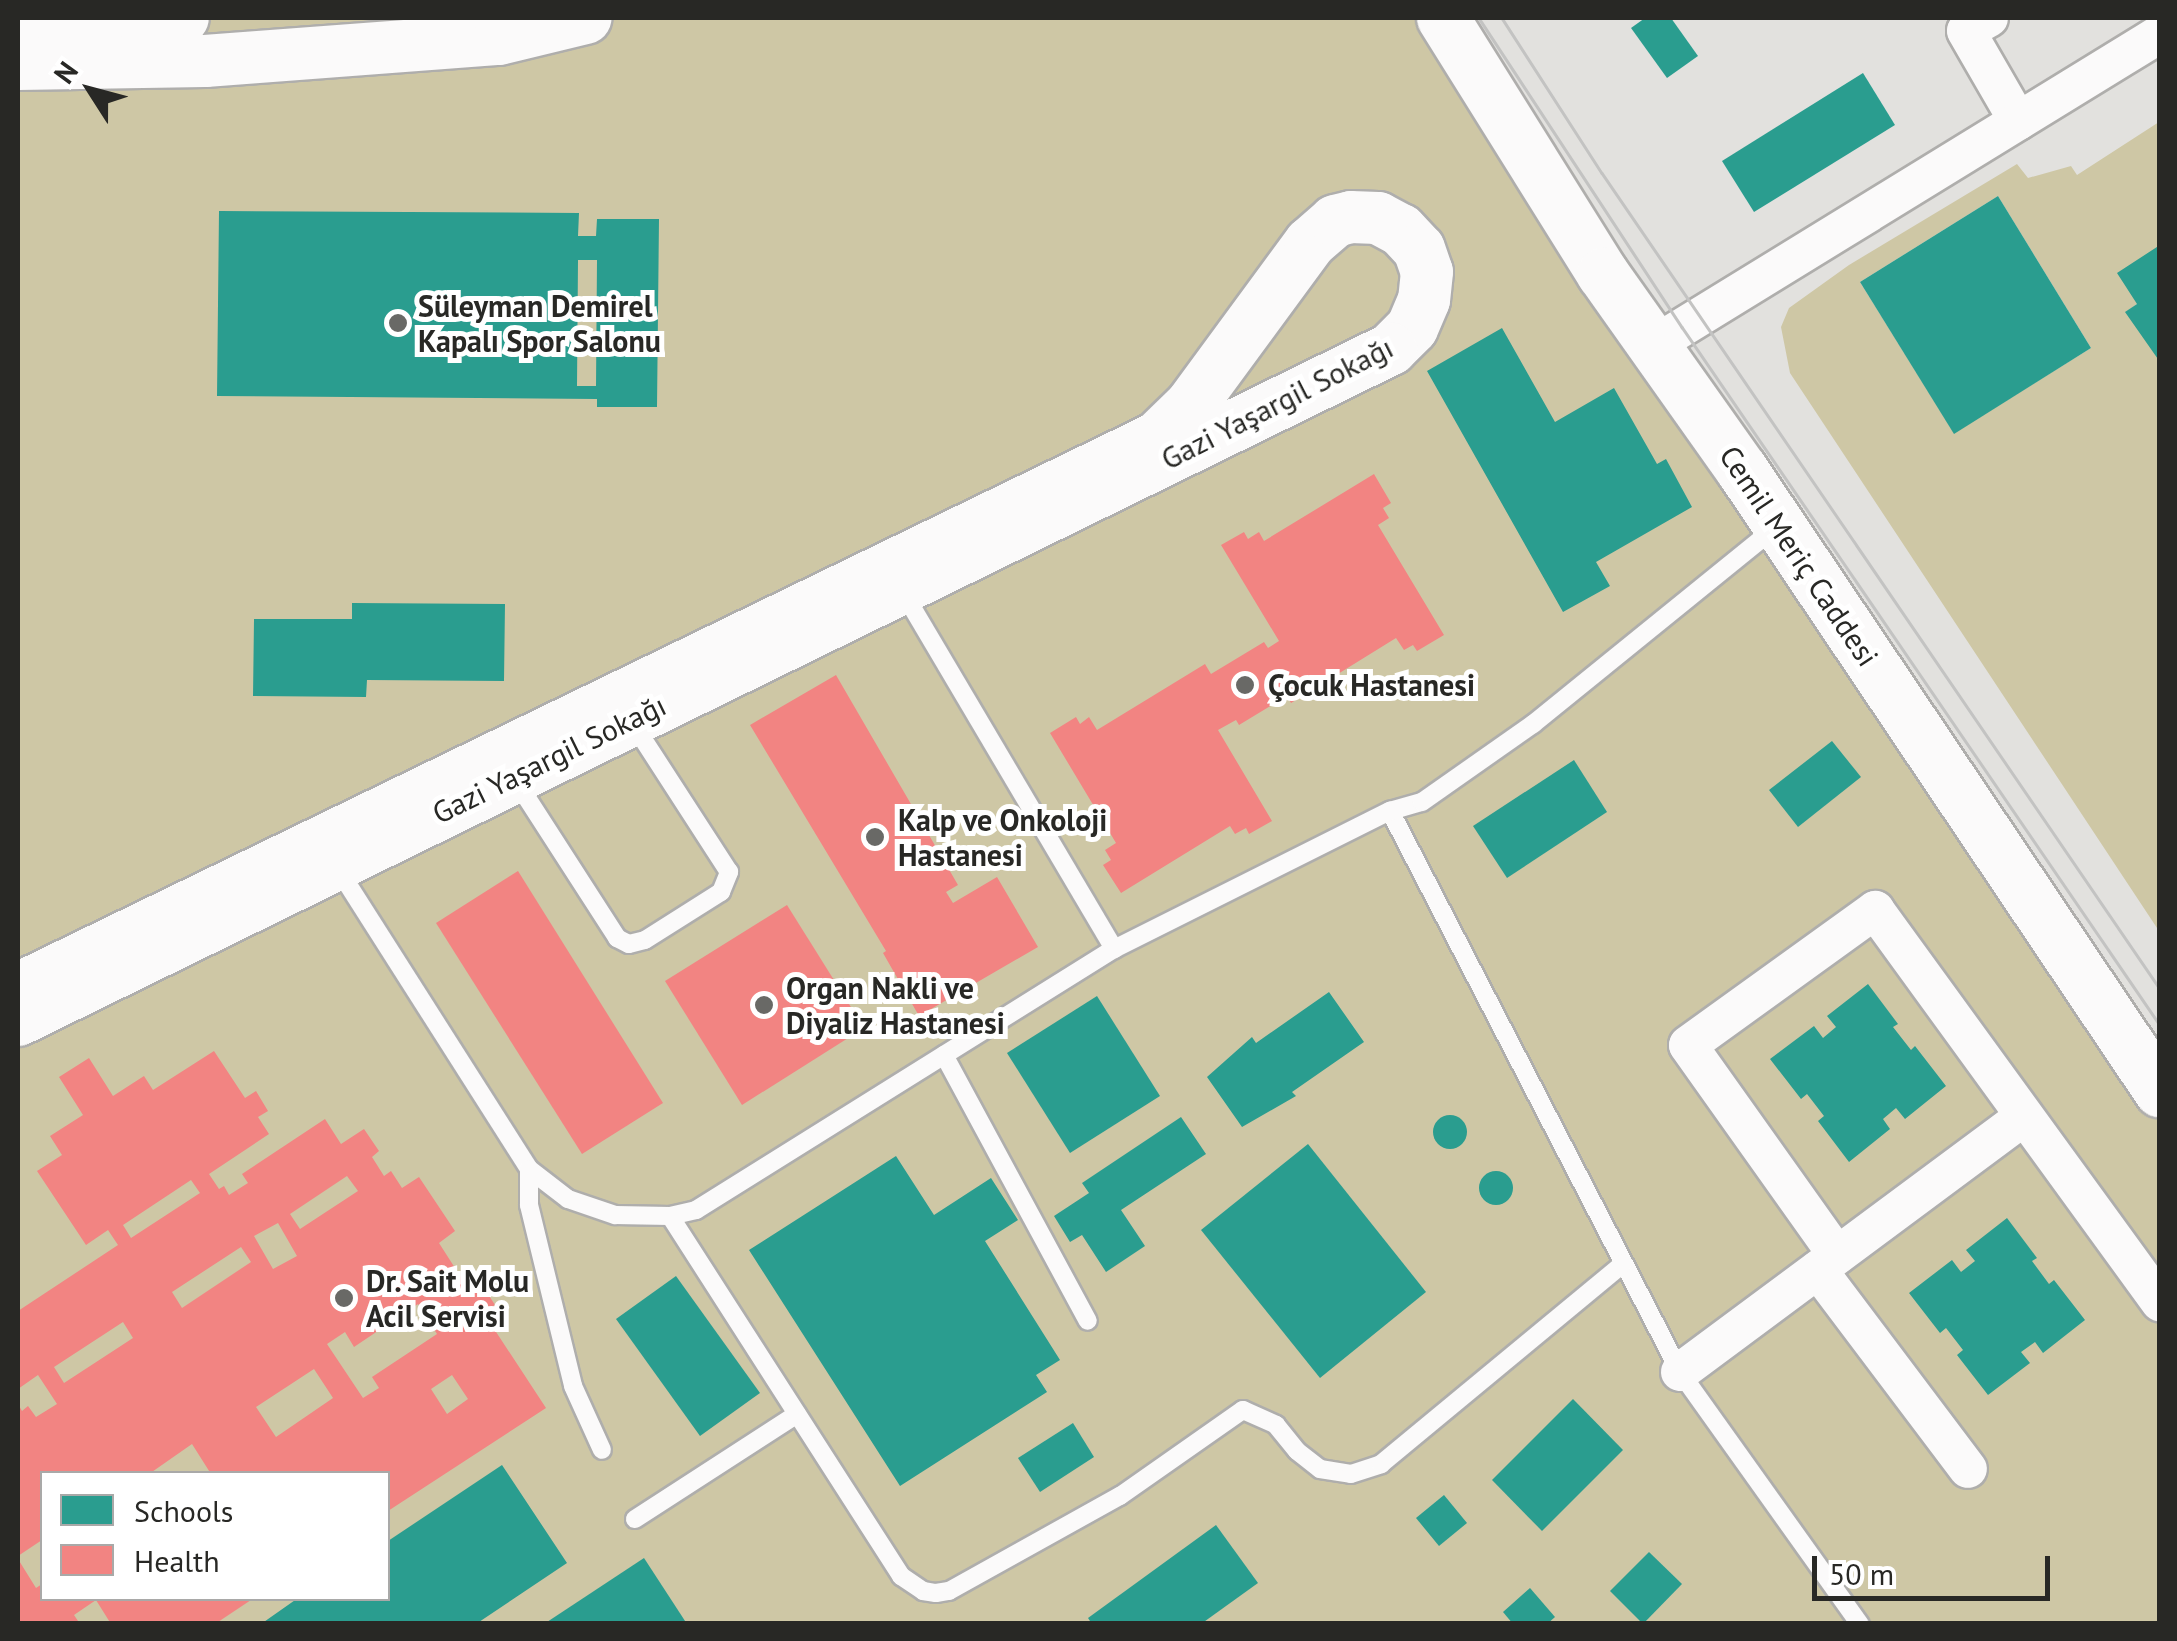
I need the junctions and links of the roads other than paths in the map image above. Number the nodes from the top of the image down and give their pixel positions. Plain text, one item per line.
1 (157, 18) edge
2 (586, 18) edge
3 (1443, 18) edge
4 (1989, 18) edge
5 (18, 26) edge
6 (2160, 34) edge
7 (18, 64) edge
8 (2018, 121) junction
9 (1652, 346) junction
10 (1779, 524) junction
11 (900, 588) junction
12 (630, 719) junction
13 (512, 776) junction
14 (1390, 811) junction
15 (335, 864) junction
16 (1114, 948) junction
17 (18, 989) edge
18 (18, 1020) edge
19 (944, 1055) junction
20 (2160, 1091) edge
21 (2022, 1117) junction
22 (528, 1169) junction
23 (670, 1216) junction
24 (1828, 1262) junction
25 (1623, 1264) junction
26 (2160, 1302) edge
27 (1088, 1321) dead end
28 (1680, 1372) junction
29 (797, 1414) junction
30 (602, 1450) dead end
31 (1968, 1469) dead end
32 (636, 1519) dead end
33 (1860, 1624) edge

1 - 5 street
2 - 7 street
3 - 9 street, Cemil Meriç Caddesi
4 - 8 street
6 - 8 street
8 - 9 street
9 - 10 street, Cemil Meriç Caddesi
10 - 14 lane
10 - 20 street, Cemil Meriç Caddesi
11 - 12 street, Gazi Yaşargil Sokağı
11 - 16 lane
11 - 17 street, Gazi Yaşargil Sokağı
12 - 13 street, Gazi Yaşargil Sokağı
12 - 13 lane
13 - 15 street, Gazi Yaşargil Sokağı
14 - 16 lane
14 - 25 lane
15 - 18 street, Gazi Yaşargil Sokağı
15 - 22 lane
16 - 19 lane
19 - 23 lane
19 - 27 lane
21 - 24 street
21 - 24 street
21 - 26 street
22 - 23 lane
22 - 30 lane
23 - 29 lane
24 - 28 street
24 - 31 street
25 - 28 lane
25 - 29 lane
28 - 33 lane
29 - 32 lane

